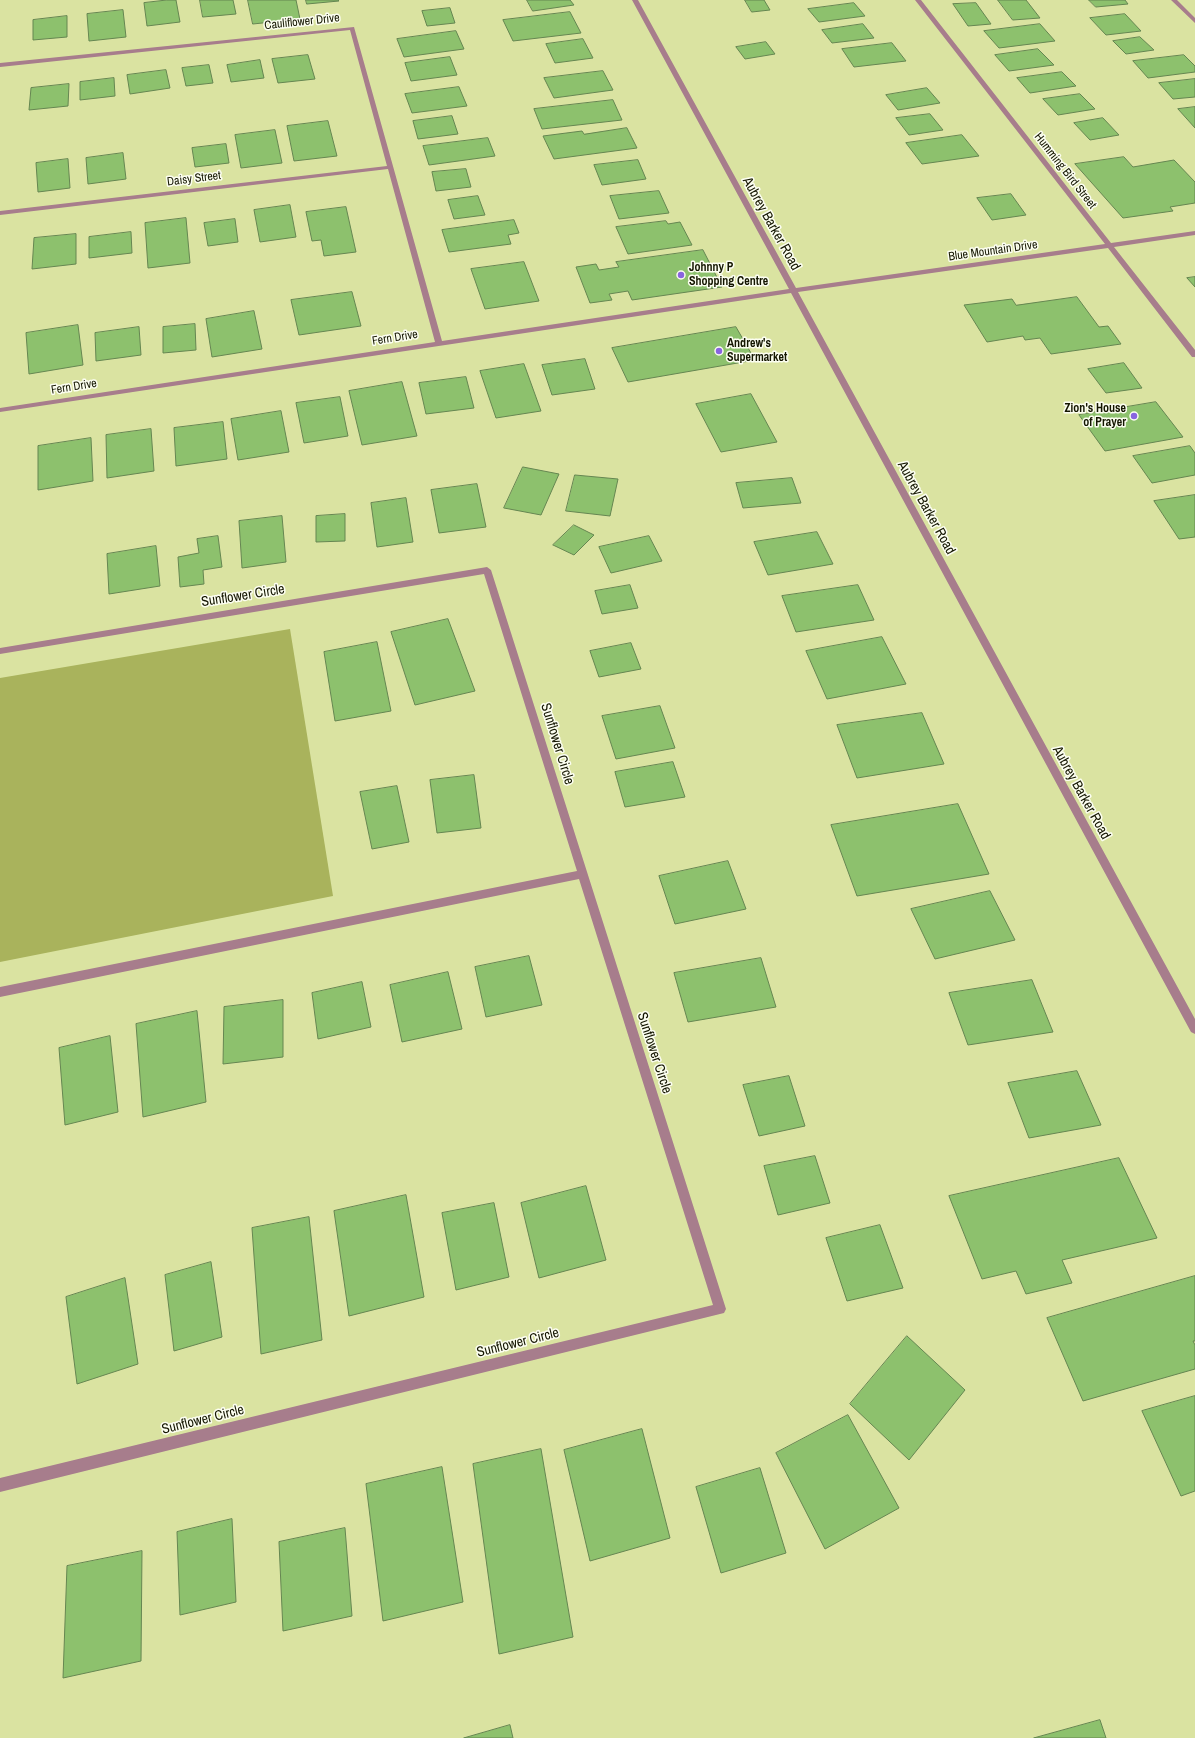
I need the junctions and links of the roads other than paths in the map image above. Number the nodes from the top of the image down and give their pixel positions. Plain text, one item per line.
1 (635, 0) edge
2 (918, 0) edge
3 (1174, 0) edge
4 (1195, 21) edge
5 (0, 65) edge
6 (390, 167) junction
7 (0, 213) edge
8 (1195, 233) edge
9 (1109, 246) junction
10 (793, 291) junction
11 (439, 344) junction
12 (1195, 355) edge
13 (0, 410) edge
14 (0, 651) edge
15 (581, 874) junction
16 (0, 992) edge
17 (1195, 1030) edge
18 (0, 1485) edge

1 - 10 street, Aubrey Barker Road
2 - 9 street, Humming Bird Street
3 - 4 street
5 - 6 street, Cauliflower Drive
6 - 7 street, Daisy Street
6 - 11 street, Cauliflower Drive
8 - 9 street, Blue Mountain Drive
9 - 10 street, Blue Mountain Drive
9 - 12 street, Humming Bird Street
10 - 11 street, Fern Drive
10 - 17 street, Aubrey Barker Road
11 - 13 street, Fern Drive
14 - 15 street, Sunflower Circle
15 - 16 street
15 - 18 street, Sunflower Circle

